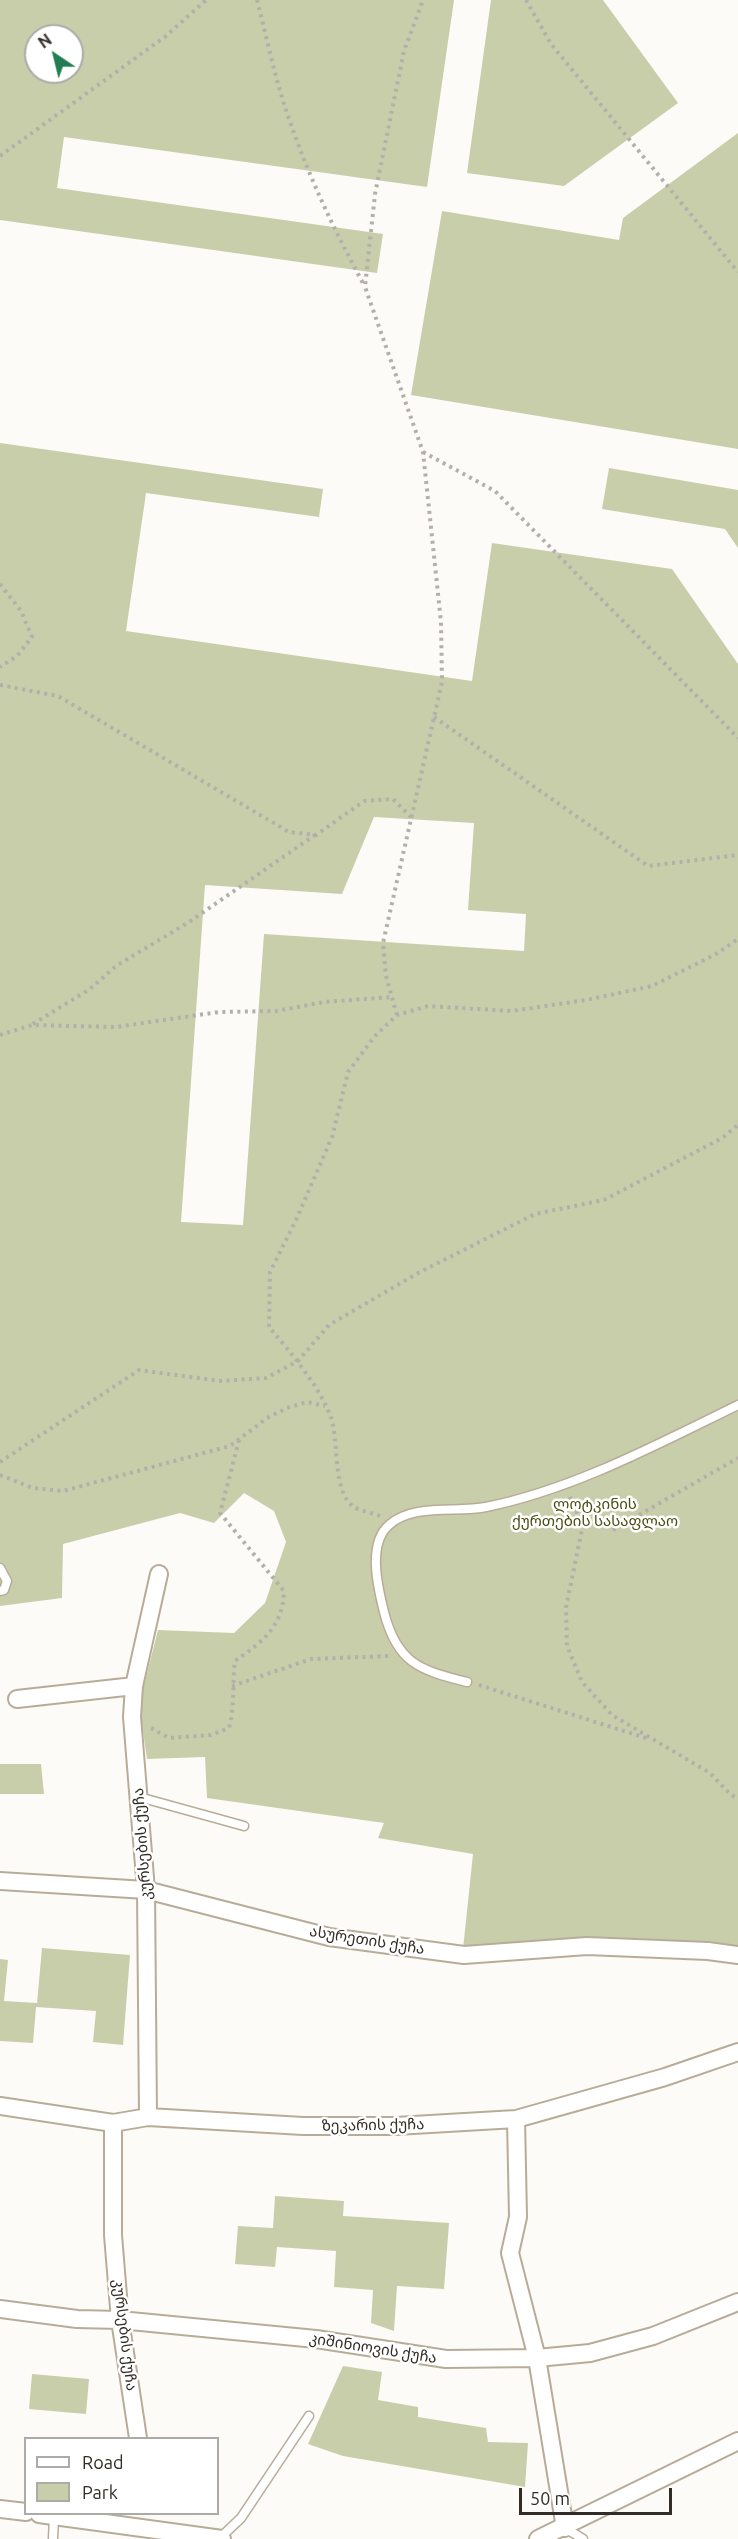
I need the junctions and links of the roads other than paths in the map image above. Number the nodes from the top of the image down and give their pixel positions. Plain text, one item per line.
1 (738, 1405) edge
2 (0, 1568) edge
3 (159, 1574) dead end
4 (0, 1591) edge
5 (467, 1682) road end
6 (134, 1686) junction
7 (17, 1699) dead end
8 (139, 1797) junction
9 (244, 1826) dead end
10 (0, 1881) edge
11 (146, 1890) junction
12 (738, 1955) edge
13 (738, 2052) edge
14 (0, 2106) edge
15 (148, 2117) junction
16 (516, 2119) junction
17 (113, 2123) junction
18 (738, 2302) edge
19 (0, 2309) edge
20 (120, 2319) junction
21 (537, 2358) junction
22 (309, 2416) dead end
23 (138, 2437) edge
24 (738, 2441) edge
25 (0, 2509) edge
26 (24, 2512) edge
27 (46, 2515) edge
28 (53, 2515) edge
29 (142, 2527) edge
30 (565, 2528) junction
31 (54, 2539) edge
32 (221, 2539) edge
33 (538, 2539) edge
34 (583, 2539) edge

1 - 5 lane
2 - 4 lane
3 - 6 street, კურსების ქუჩა
6 - 7 street
6 - 8 street, კურსების ქუჩა
8 - 9 lane
8 - 11 street, კურსების ქუჩა
10 - 11 street, ასურეთის ქუჩა
11 - 12 street, ასურეთის ქუჩა
11 - 15 street, კურსების ქუჩა
13 - 16 street, ზეკარის ქუჩა
14 - 17 street, ზეკარის ქუჩა
15 - 16 street, ზეკარის ქუჩა
15 - 17 street, ზეკარის ქუჩა
16 - 21 street
17 - 20 street, კურსების ქუჩა
18 - 21 street, კიშინიოვის ქუჩა
19 - 20 street, კიშინიოვის ქუჩა
20 - 21 street, კიშინიოვის ქუჩა
20 - 23 street, კურსების ქუჩა
21 - 30 street
22 - 32 lane
24 - 30 street
25 - 26 street
27 - 31 lane
28 - 29 street
29 - 32 street
30 - 33 street
30 - 34 lane

